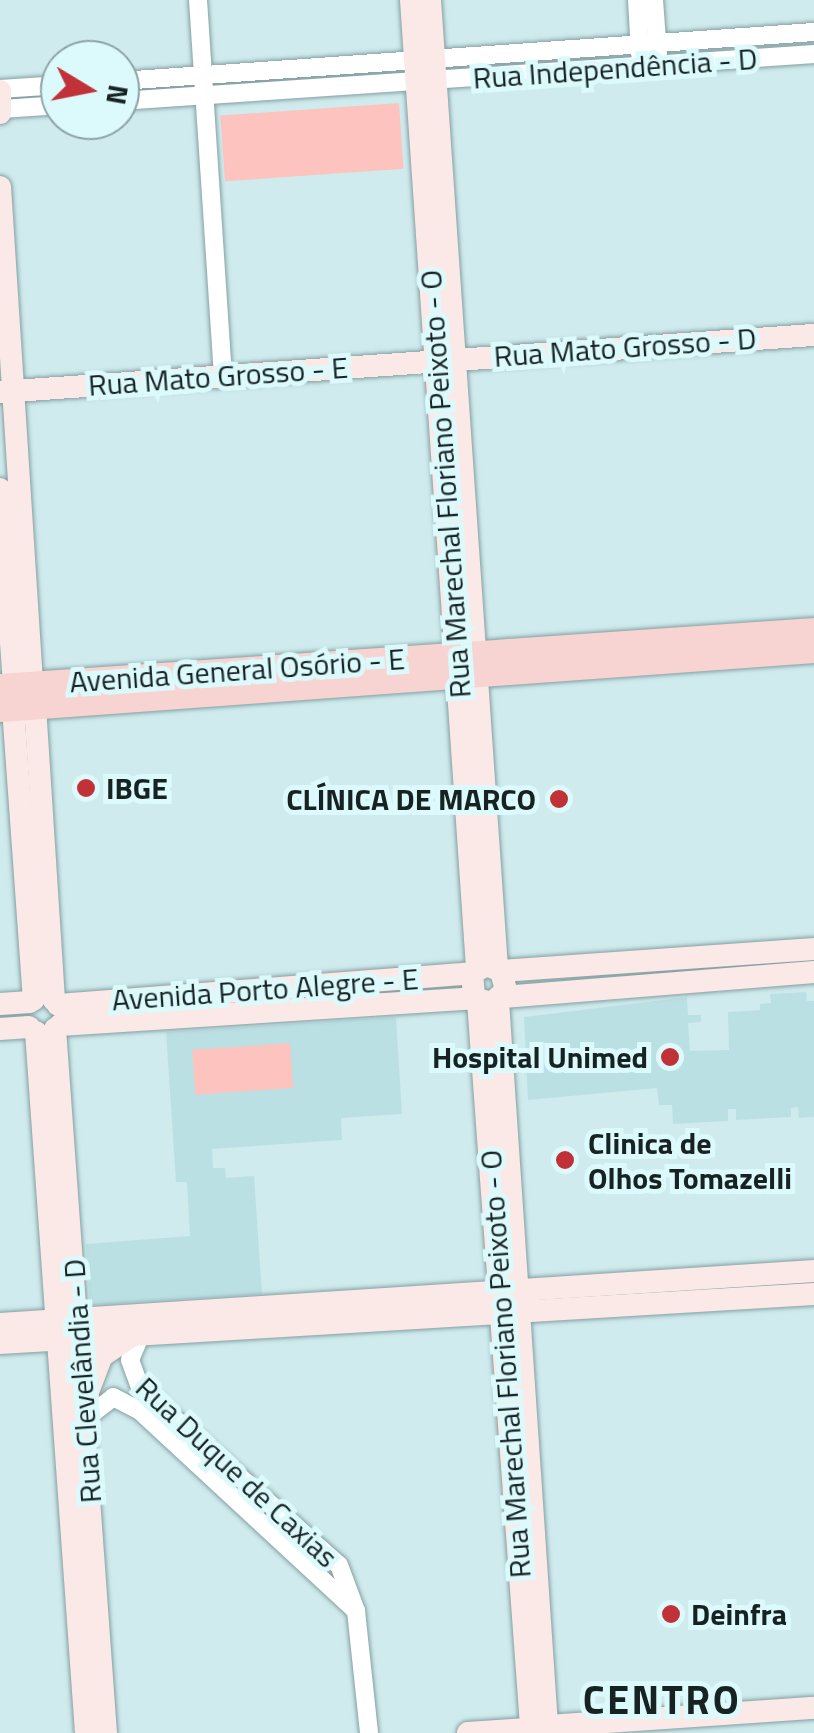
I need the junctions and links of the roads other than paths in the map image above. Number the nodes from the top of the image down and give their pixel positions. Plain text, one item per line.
1 (198, 0) edge
2 (411, 0) edge
3 (430, 0) edge
4 (637, 0) edge
5 (654, 0) edge
6 (814, 32) edge
7 (769, 36) junction
8 (648, 44) junction
9 (568, 50) junction
10 (814, 54) edge
11 (770, 57) junction
12 (650, 65) junction
13 (425, 70) junction
14 (570, 71) junction
15 (203, 75) junction
16 (140, 79) edge
17 (40, 90) edge
18 (204, 96) junction
19 (0, 100) edge
20 (140, 100) edge
21 (40, 103) edge
22 (0, 186) edge
23 (1, 222) edge
24 (814, 334) edge
25 (445, 359) junction
26 (224, 375) junction
27 (6, 392) edge
28 (0, 490) edge
29 (13, 538) junction
30 (814, 630) edge
31 (814, 650) edge
32 (466, 664) junction
33 (16, 696) edge
34 (814, 949) edge
35 (686, 969) junction
36 (487, 970) junction
37 (814, 972) edge
38 (488, 999) junction
39 (0, 1004) edge
40 (44, 1015) junction
41 (0, 1030) edge
42 (814, 1271) edge
43 (814, 1294) edge
44 (510, 1301) junction
45 (0, 1324) edge
46 (68, 1329) junction
47 (142, 1334) junction
48 (0, 1343) edge
49 (144, 1404) junction
50 (84, 1420) junction
51 (814, 1708) edge
52 (539, 1729) edge
53 (86, 1733) edge
54 (106, 1733) edge
55 (369, 1733) edge
56 (468, 1733) edge

1 - 15 street
2 - 13 street, Rua Marechal Floriano Peixoto - O
3 - 13 street, Rua Marechal Floriano Peixoto - O
4 - 8 street
5 - 8 street
6 - 7 street, Rua Independência - D
7 - 8 street, Rua Independência - D
7 - 11 street
8 - 9 street, Rua Independência - D
8 - 12 street
9 - 13 street, Rua Independência - D
9 - 14 street
10 - 11 street, Rua Independência - D
11 - 12 street, Rua Independência - D
12 - 14 street, Rua Independência - D
13 - 14 street, Rua Independência - D
13 - 15 street
13 - 18 street
13 - 25 street, Rua Marechal Floriano Peixoto - O
15 - 16 street
15 - 18 street
17 - 19 street
18 - 20 street
18 - 26 street
19 - 21 street
22 - 23 street, Rua Clevelândia - D
23 - 27 street, Rua Clevelândia - D
24 - 25 street, Rua Mato Grosso - D
25 - 26 street, Rua Mato Grosso - E
25 - 32 street, Rua Marechal Floriano Peixoto - O
26 - 27 street, Rua Mato Grosso - E
27 - 29 street, Rua Clevelândia - D
28 - 29 street, Rua Clevelândia - D
29 - 33 street, Rua Clevelândia - D
30 - 32 main road
31 - 32 main road
32 - 33 main road, Avenida General Osório - E
32 - 36 street, Rua Marechal Floriano Peixoto - O
33 - 40 street, Rua Clevelândia - D
34 - 35 street
35 - 36 street, Avenida Porto Alegre - E
35 - 37 street
35 - 38 street, Avenida Porto Alegre - E
36 - 38 street
36 - 38 street
36 - 40 street, Avenida Porto Alegre - E
38 - 40 street, Avenida Porto Alegre - E
38 - 44 street, Rua Marechal Floriano Peixoto - O
39 - 40 street, Avenida Porto Alegre - E
40 - 41 street, Avenida Porto Alegre - E
40 - 46 street, Rua Clevelândia - D
42 - 44 street
43 - 44 street
44 - 46 street
44 - 47 street
44 - 52 street, Rua Marechal Floriano Peixoto - O
45 - 46 street
46 - 47 street
46 - 48 street
46 - 50 street, Rua Clevelândia - D
46 - 53 street, Rua Clevelândia - D
47 - 49 street, Rua Duque de Caxias
47 - 50 street
49 - 50 street, Rua Duque de Caxias
49 - 55 street, Rua Duque de Caxias
50 - 54 street, Rua Clevelândia - D
51 - 52 street
52 - 56 street

